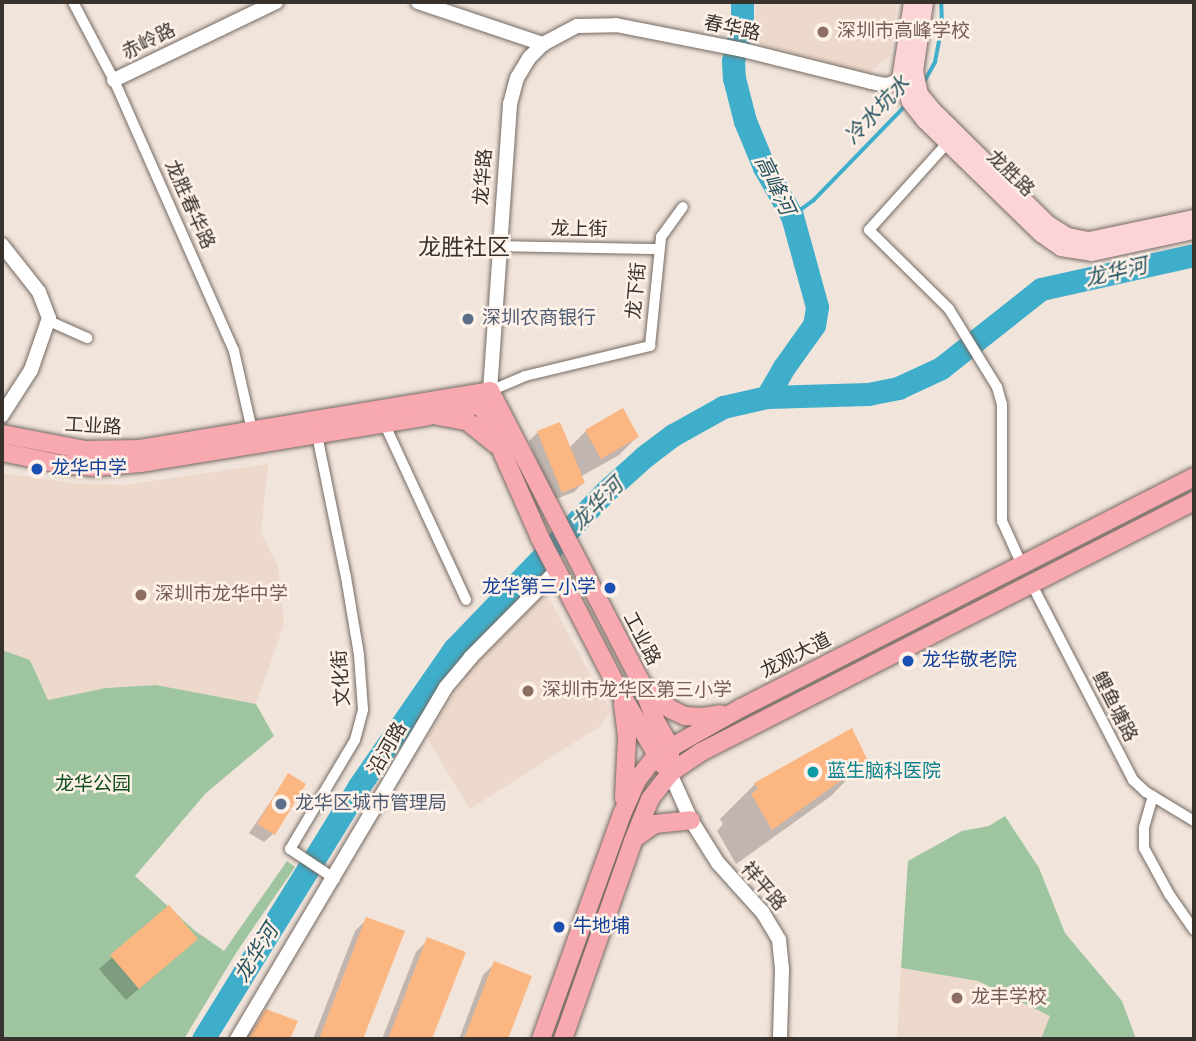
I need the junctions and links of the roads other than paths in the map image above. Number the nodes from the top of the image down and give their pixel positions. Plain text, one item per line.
1 (73, 2) edge
2 (276, 2) edge
3 (418, 2) edge
4 (912, 2) edge
5 (925, 2) edge
6 (543, 44) junction
7 (114, 80) junction
8 (910, 84) junction
9 (951, 138) junction
10 (683, 206) dead end
11 (1194, 218) edge
12 (1194, 231) edge
13 (2, 245) edge
14 (498, 246) junction
15 (659, 249) junction
16 (49, 321) junction
17 (87, 338) dead end
18 (485, 397) junction
19 (2, 415) edge
20 (424, 417) junction
21 (384, 423) junction
22 (252, 430) junction
23 (2, 434) edge
24 (317, 435) junction
25 (2, 452) edge
26 (502, 455) junction
27 (1194, 477) edge
28 (1194, 501) edge
29 (1022, 565) junction
30 (555, 568) junction
31 (1031, 583) junction
32 (466, 600) dead end
33 (640, 680) junction
34 (621, 694) junction
35 (741, 708) junction
36 (663, 751) junction
37 (670, 773) junction
38 (1153, 796) junction
39 (1194, 804) edge
40 (622, 814) junction
41 (1190, 818) edge
42 (691, 820) junction
43 (633, 841) junction
44 (330, 876) junction
45 (1194, 930) edge
46 (237, 1039) edge
47 (541, 1039) edge
48 (563, 1039) edge
49 (780, 1039) edge

1 - 7 street, 龙胜春华路
2 - 7 street, 赤岭路
3 - 6 street
4 - 8 main road
5 - 8 main road
6 - 8 street, 春华路
6 - 14 street, 龙华路
7 - 22 street, 龙胜春华路
8 - 9 main road, 龙胜路
9 - 11 main road, 龙胜路
9 - 12 main road, 龙胜路
9 - 29 street
10 - 15 street, 龙下街
13 - 16 street
14 - 15 street, 龙上街
14 - 18 street, 龙华路
15 - 18 street, 龙下街
16 - 17 street
16 - 19 street
18 - 20 main road, 工业路
18 - 22 main road, 工业路
18 - 26 main road, 工业路
18 - 33 main road, 工业路
20 - 21 main road, 工业路
20 - 26 main road
21 - 24 main road, 工业路
21 - 32 street
22 - 23 main road, 工业路
24 - 25 main road, 工业路
24 - 44 street, 文化街
26 - 30 main road, 工业路
27 - 29 main road, 龙观大道
28 - 31 main road
29 - 35 main road, 龙观大道
30 - 34 main road, 工业路
30 - 44 street, 沿河路
31 - 37 main road
31 - 38 street, 鲤鱼塘路
33 - 35 main road
33 - 36 main road, 工业路
34 - 36 main road, 工业路
34 - 40 main road
35 - 36 main road, 龙观大道
36 - 37 main road, 工业路
36 - 40 main road, 龙观大道
37 - 42 street, 祥平路
37 - 43 main road
38 - 41 street, 鲤鱼塘路
38 - 45 street
39 - 41 street
40 - 47 main road, 龙观大道
42 - 43 main road
42 - 49 street, 祥平路
43 - 48 main road
44 - 46 street, 沿河路

